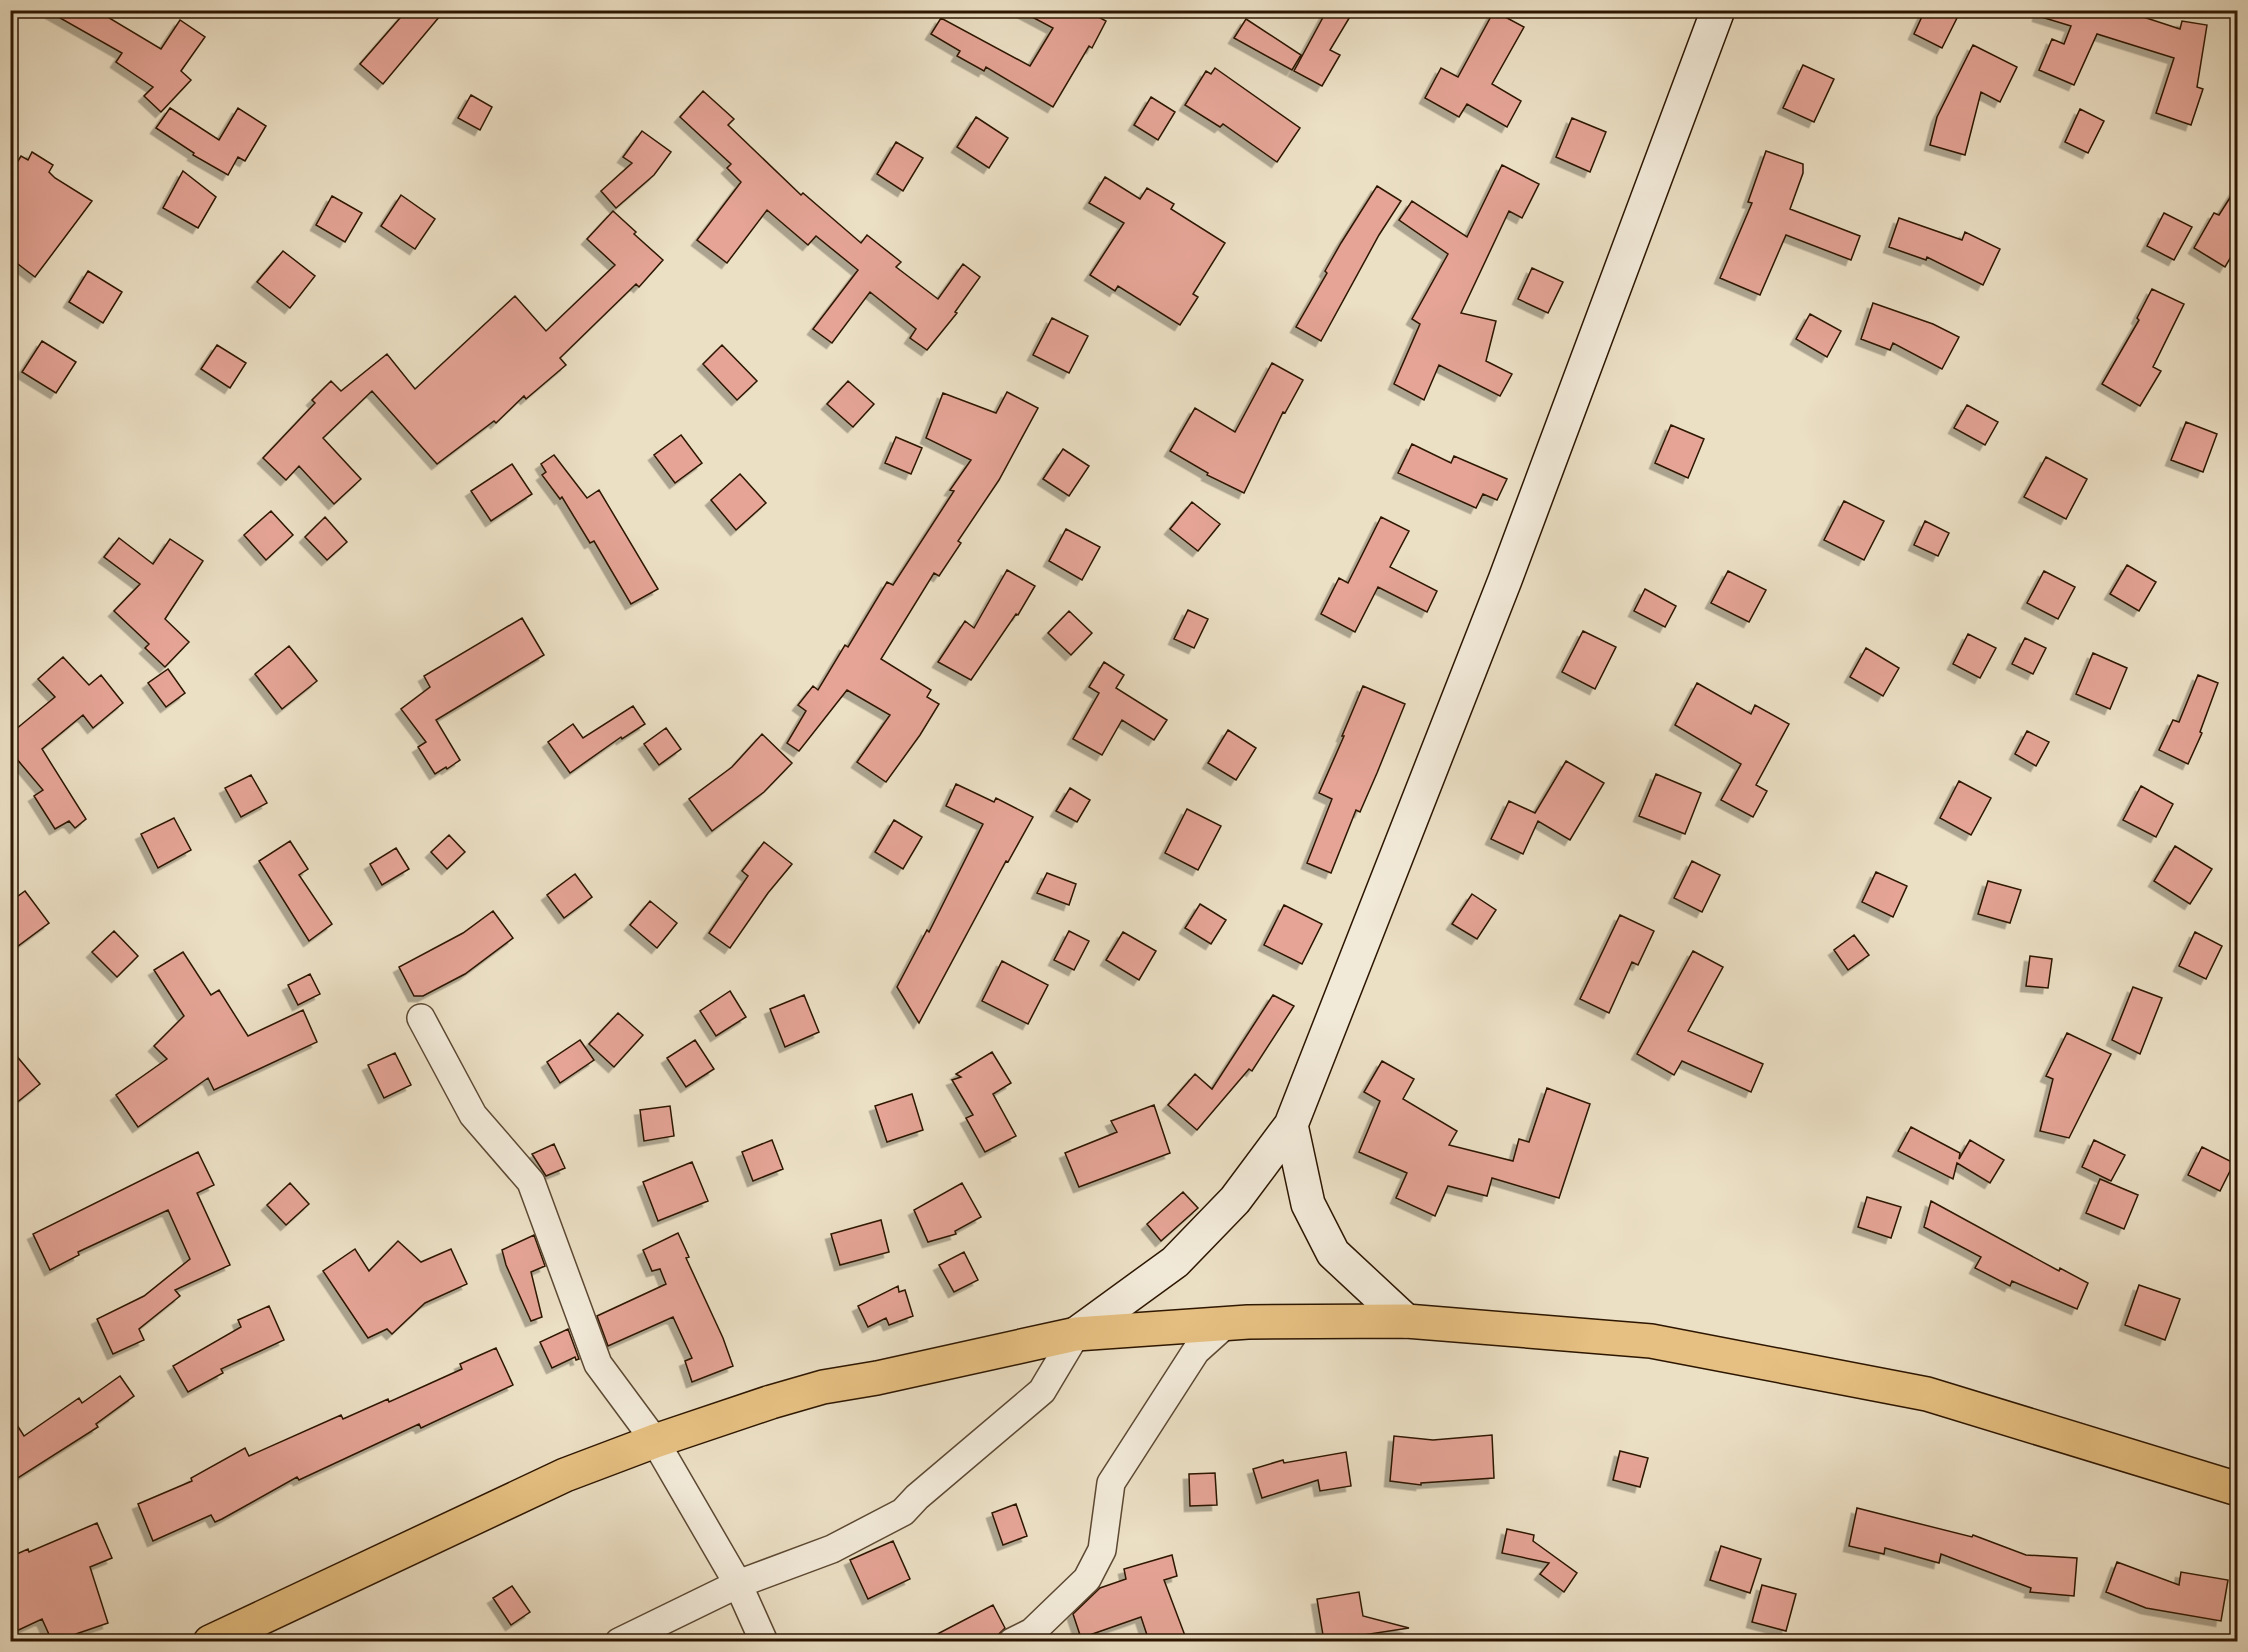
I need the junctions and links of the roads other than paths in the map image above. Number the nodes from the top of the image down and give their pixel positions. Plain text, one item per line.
1 (1718, 10) edge
2 (421, 1018) dead end
3 (1291, 1125) junction
4 (1406, 1321) junction
5 (1226, 1324) junction
6 (1076, 1334) junction
7 (655, 1441) junction
8 (2238, 1489) edge
9 (738, 1584) junction
10 (210, 1641) edge
11 (619, 1641) edge
12 (764, 1641) edge
13 (1012, 1641) edge

1 - 3 main road
2 - 7 street
3 - 4 main road
3 - 6 main road
4 - 5 highway
4 - 8 highway
5 - 6 highway
5 - 13 street
6 - 7 highway
6 - 9 street
7 - 9 street
7 - 10 highway
9 - 11 street
9 - 12 street

